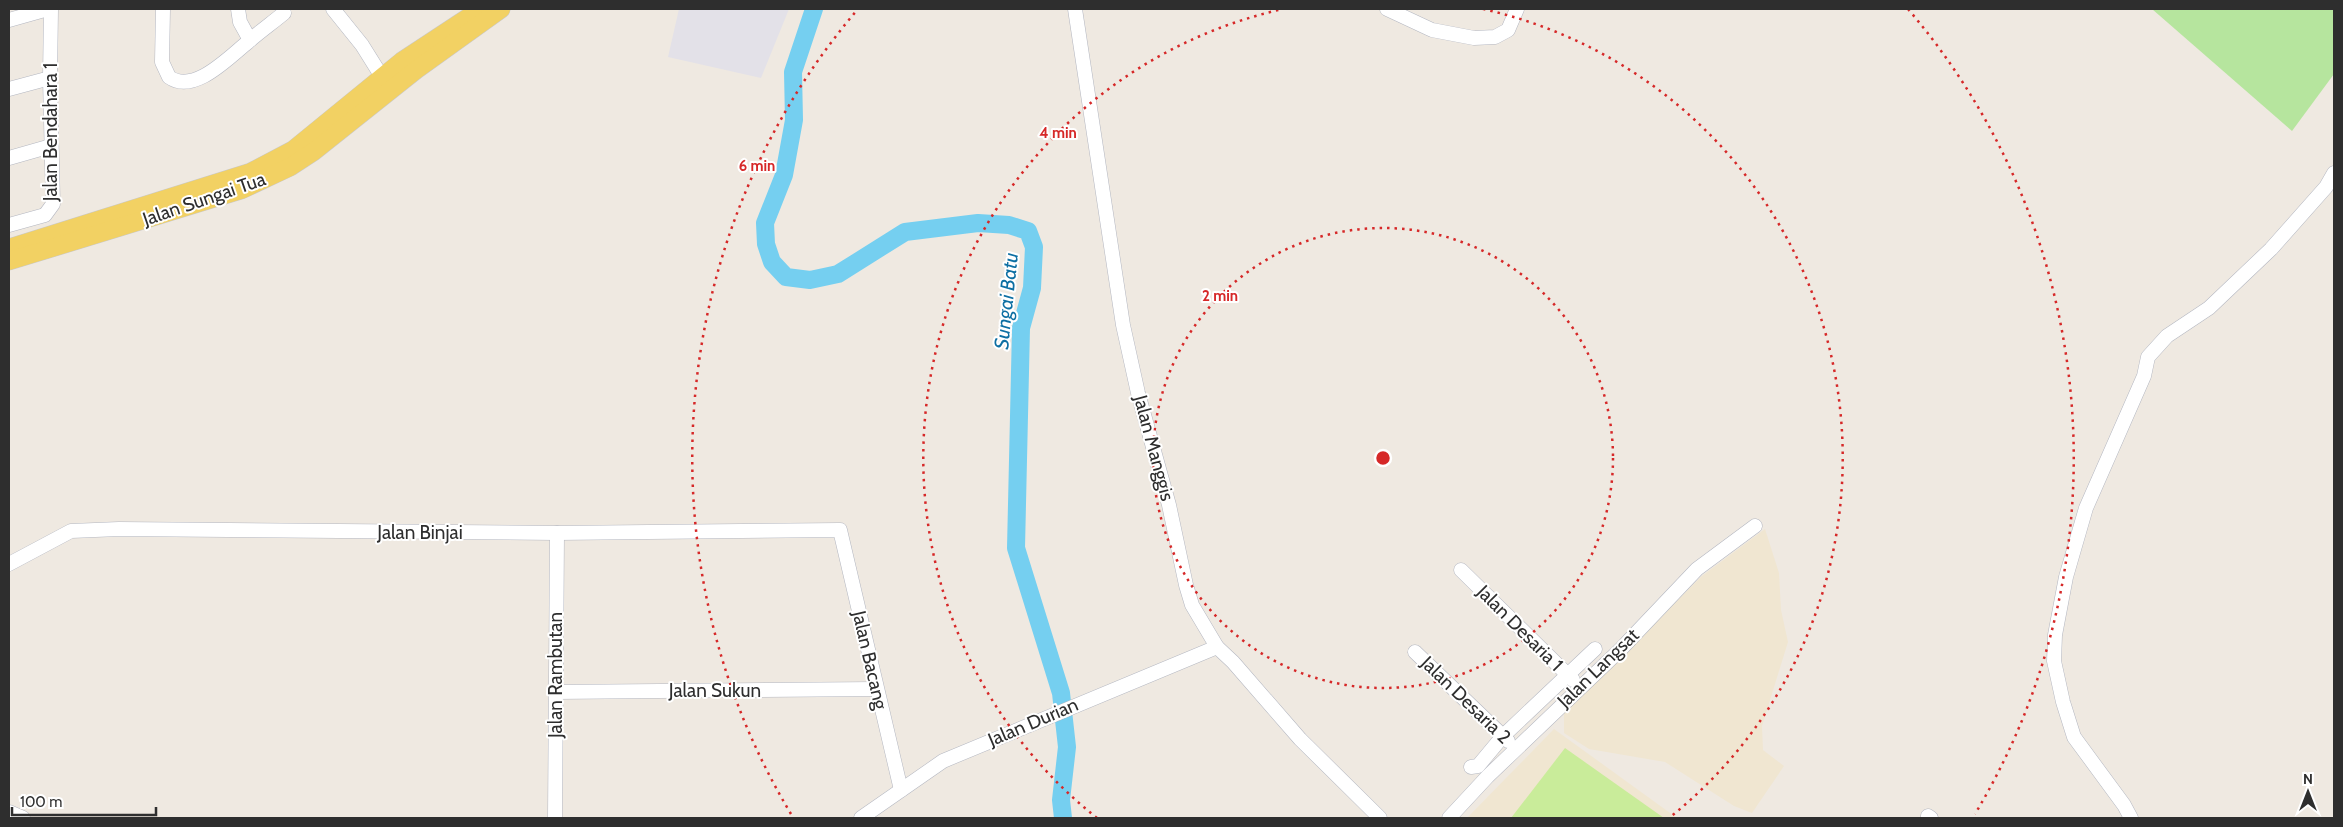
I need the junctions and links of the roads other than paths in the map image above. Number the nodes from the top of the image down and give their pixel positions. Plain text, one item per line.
1 (49, 9) edge
2 (163, 9) edge
3 (238, 9) edge
4 (333, 9) edge
5 (481, 9) edge
6 (501, 9) edge
7 (1075, 9) edge
8 (1387, 9) edge
9 (1517, 9) edge
10 (284, 13) dead end
11 (9, 20) edge
12 (250, 40) junction
13 (50, 78) junction
14 (392, 80) junction
15 (9, 89) edge
16 (52, 146) junction
17 (9, 158) edge
18 (2334, 173) edge
19 (9, 225) edge
20 (9, 248) edge
21 (9, 261) edge
22 (1755, 526) dead end
23 (840, 530) joint
24 (557, 533) junction
25 (9, 564) edge
26 (1461, 570) dead end
27 (1217, 647) junction
28 (1596, 649) dead end
29 (1415, 652) dead end
30 (1567, 674) junction
31 (1580, 687) junction
32 (876, 689) junction
33 (555, 692) junction
34 (1503, 736) junction
35 (1516, 748) junction
36 (1471, 767) dead end
37 (901, 790) junction
38 (9, 812) edge
39 (23, 818) edge
40 (556, 818) edge
41 (861, 818) edge
42 (1380, 818) edge
43 (1450, 818) edge
44 (2131, 818) edge

1 - 11 street
1 - 13 street, Jalan Bendahara 1
2 - 12 street
3 - 12 street
4 - 14 street
5 - 14 main road, Jalan Sungai Tua
6 - 14 main road, Jalan Sungai Tua
7 - 27 street, Jalan Manggis
8 - 9 street
10 - 12 street
13 - 15 street
13 - 16 street, Jalan Bendahara 1
14 - 20 main road, Jalan Sungai Tua
14 - 21 main road, Jalan Sungai Tua
16 - 17 street
16 - 19 street, Jalan Bendahara 1
18 - 44 street
22 - 31 street, Jalan Langsat
23 - 24 street, Jalan Binjai
23 - 32 street, Jalan Bacang
24 - 25 street, Jalan Binjai
24 - 33 street, Jalan Rambutan
26 - 30 street, Jalan Desaria 1
27 - 37 street, Jalan Durian
27 - 42 street, Jalan Manggis
28 - 30 street
29 - 34 street, Jalan Desaria 2
30 - 31 street, Jalan Desaria 1
30 - 34 street
31 - 35 street, Jalan Langsat
32 - 33 street, Jalan Sukun
32 - 37 street, Jalan Bacang
33 - 40 street, Jalan Rambutan
34 - 35 street, Jalan Desaria 2
34 - 36 street
35 - 43 street, Jalan Langsat
37 - 41 street, Jalan Durian
38 - 39 street

